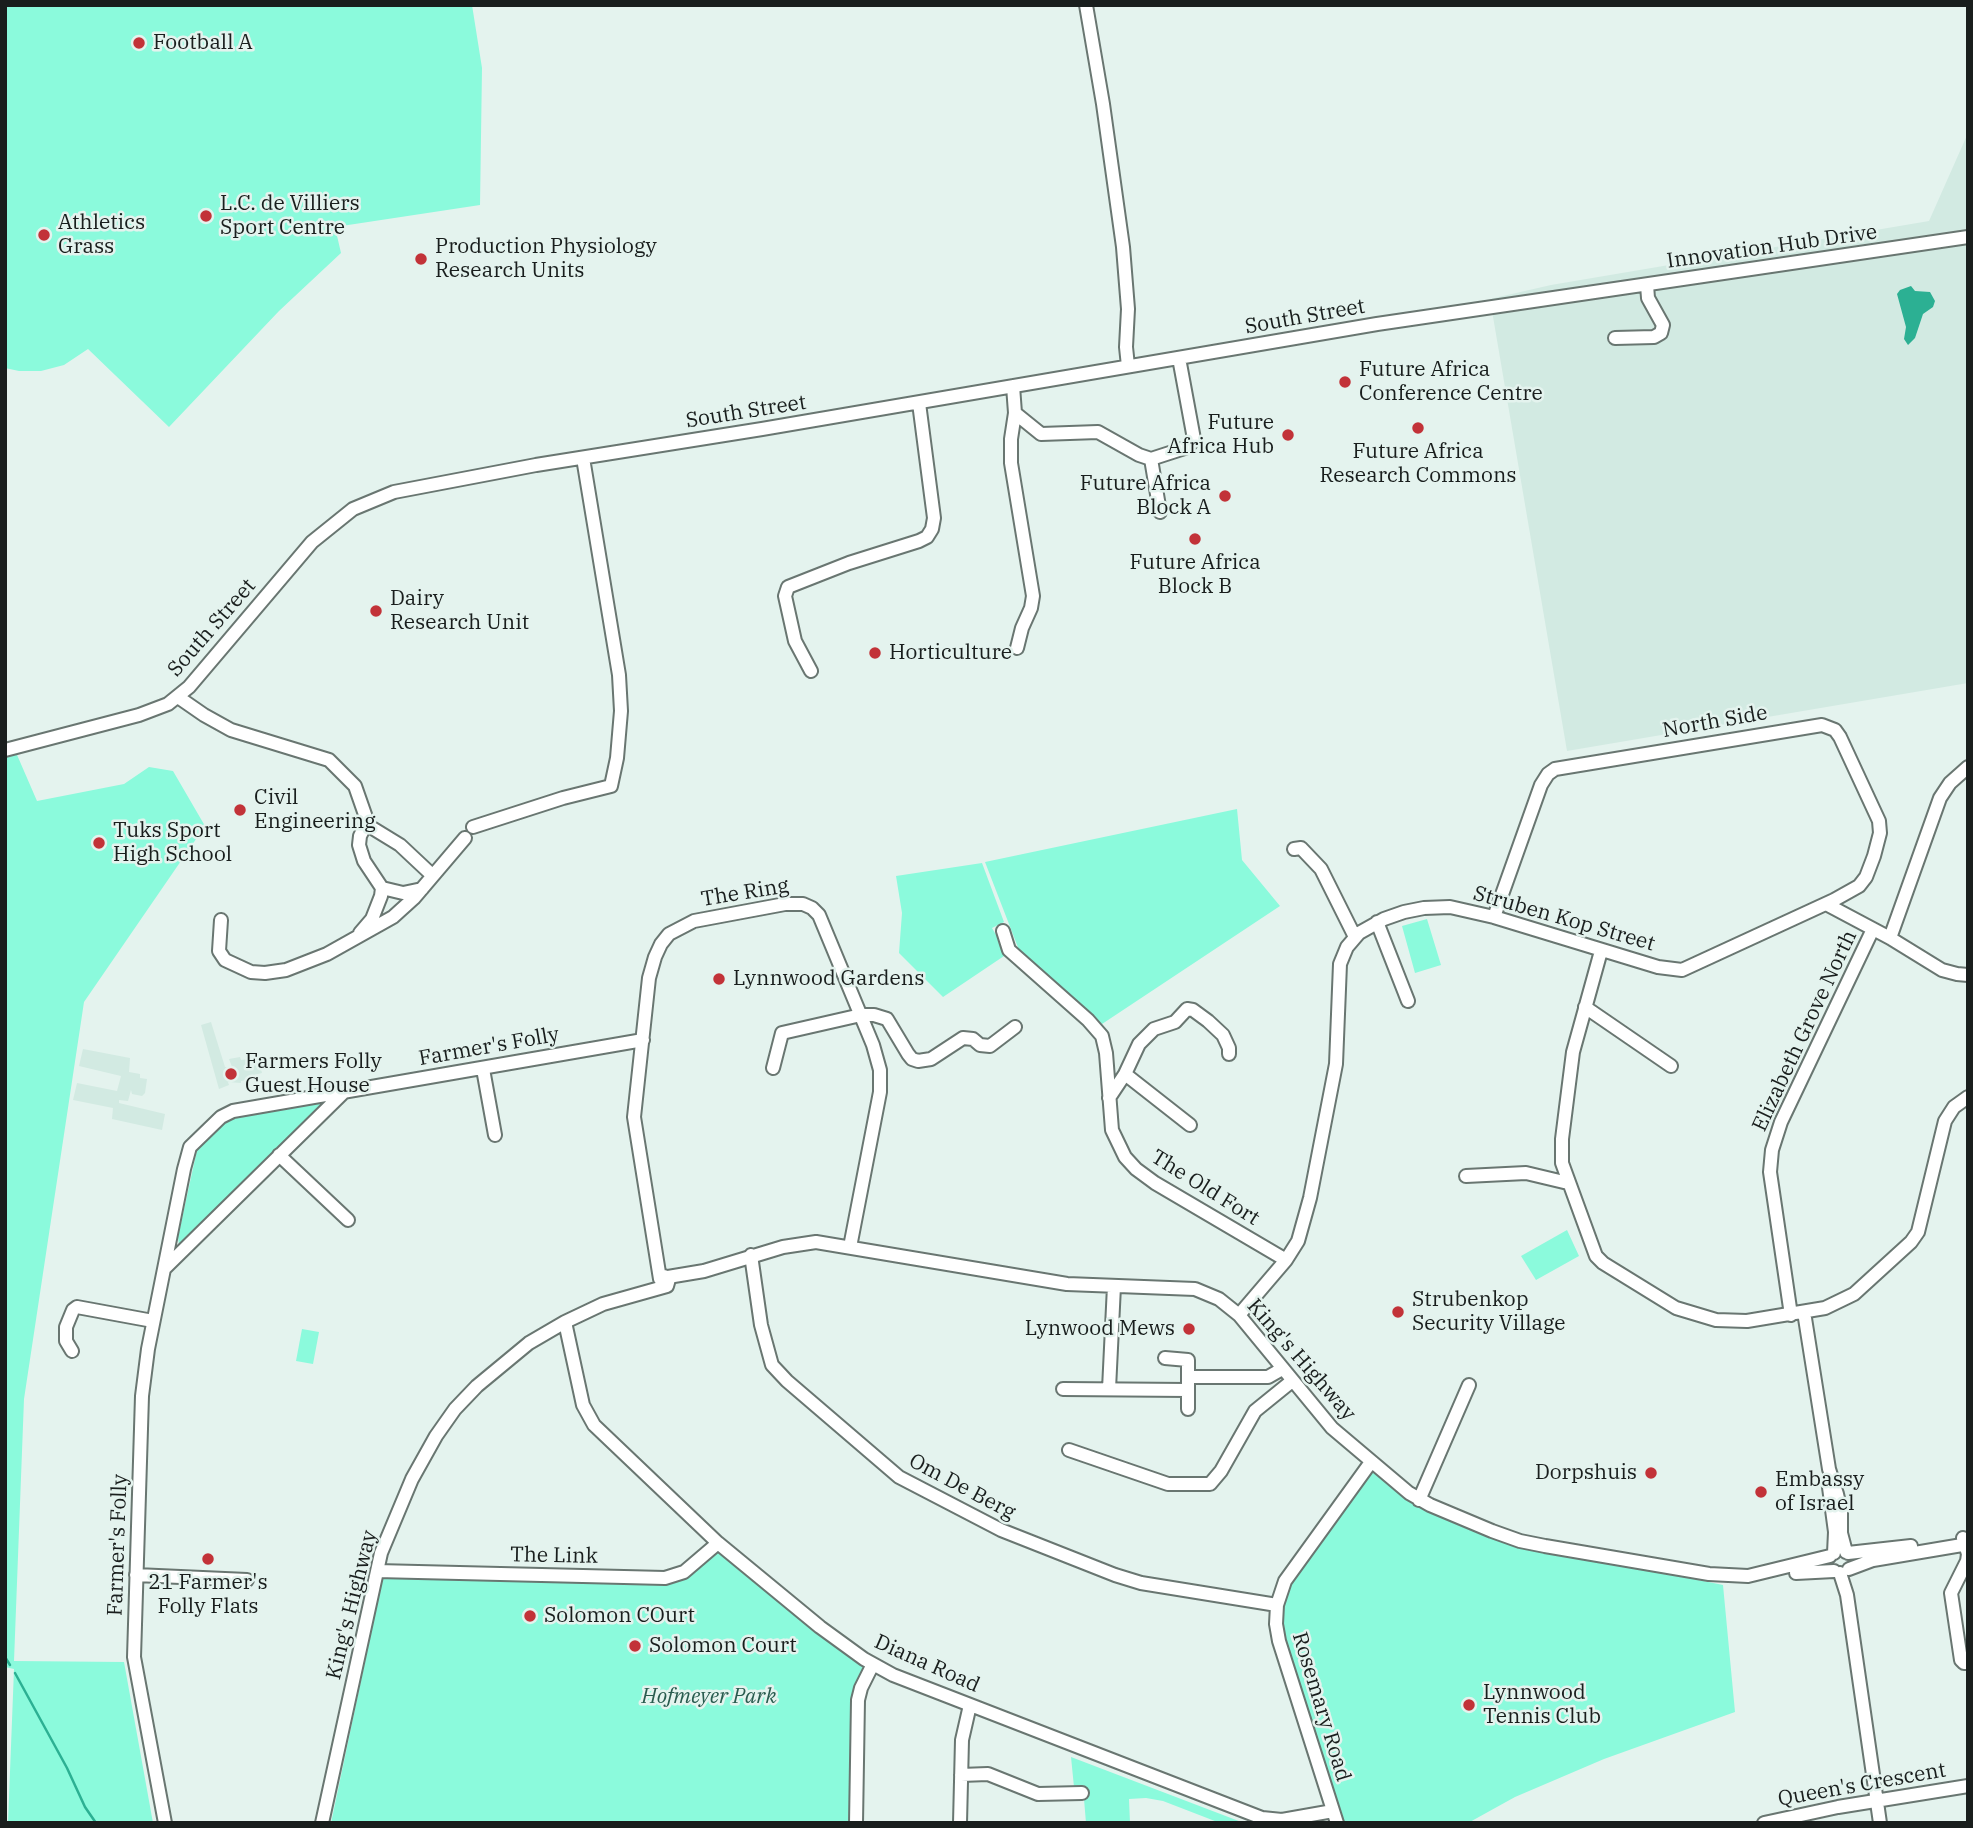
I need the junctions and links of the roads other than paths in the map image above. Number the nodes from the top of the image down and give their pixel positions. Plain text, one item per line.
1 (1086, 5) edge
2 (1968, 237) edge
3 (1647, 285) junction
4 (1582, 295) joint
5 (1649, 337) junction
6 (1615, 338) dead end
7 (1650, 352) dead end
8 (1180, 358) junction
9 (1128, 366) junction
10 (1013, 387) junction
11 (919, 403) junction
12 (1015, 414) junction
13 (583, 458) junction
14 (1151, 459) junction
15 (1160, 512) dead end
16 (1017, 648) dead end
17 (811, 671) dead end
18 (178, 696) junction
19 (5, 750) edge
20 (1968, 767) edge
21 (367, 822) junction
22 (474, 827) dead end
23 (465, 838) dead end
24 (1294, 849) dead end
25 (432, 875) junction
26 (382, 888) junction
27 (422, 889) junction
28 (1826, 904) junction
29 (1494, 917) junction
30 (221, 920) dead end
31 (1377, 922) junction
32 (1872, 929) junction
33 (1003, 931) dead end
34 (1355, 937) junction
35 (1890, 938) junction
36 (351, 941) junction
37 (1601, 951) junction
38 (1968, 975) edge
39 (1408, 1001) dead end
40 (1585, 1007) junction
41 (861, 1015) junction
42 (1015, 1027) dead end
43 (643, 1040) junction
44 (1229, 1054) dead end
45 (1671, 1066) dead end
46 (773, 1068) dead end
47 (483, 1069) junction
48 (1125, 1074) junction
49 (343, 1093) junction
50 (1968, 1097) edge
51 (1109, 1098) junction
52 (1190, 1125) dead end
53 (495, 1135) dead end
54 (279, 1156) junction
55 (1466, 1176) dead end
56 (1568, 1183) junction
57 (348, 1220) dead end
58 (654, 1231) junction
59 (850, 1247) junction
60 (751, 1255) junction
61 (1286, 1260) junction
62 (164, 1269) junction
63 (662, 1281) junction
64 (1114, 1286) junction
65 (1798, 1313) junction
66 (1239, 1315) junction
67 (153, 1321) junction
68 (565, 1322) junction
69 (72, 1351) dead end
70 (1165, 1357) dead end
71 (1282, 1369) junction
72 (1292, 1381) junction
73 (1188, 1384) junction
74 (1469, 1385) dead end
75 (1063, 1389) dead end
76 (1109, 1389) junction
77 (1188, 1409) dead end
78 (1069, 1450) dead end
79 (1371, 1462) junction
80 (1828, 1474) junction
81 (1419, 1500) junction
82 (1966, 1541) edge
83 (718, 1543) junction
84 (1840, 1554) junction
85 (377, 1571) junction
86 (1843, 1571) junction
87 (1764, 1573) junction
88 (136, 1575) junction
89 (247, 1580) dead end
90 (1277, 1605) junction
91 (1968, 1663) edge
92 (873, 1664) junction
93 (970, 1705) junction
94 (961, 1775) junction
95 (1968, 1786) edge
96 (1082, 1793) dead end
97 (1878, 1800) junction
98 (1335, 1817) edge
99 (1266, 1821) edge
100 (165, 1823) edge
101 (322, 1823) edge
102 (856, 1823) edge
103 (960, 1823) edge
104 (1764, 1823) edge
105 (1880, 1823) edge

1 - 9 street
2 - 3 street, Innovation Hub Drive
3 - 4 street, Innovation Hub Drive
3 - 5 street
4 - 8 street, South Street
5 - 6 street
5 - 7 street
8 - 9 street, South Street
8 - 14 street
9 - 10 street, South Street
10 - 11 street, South Street
10 - 12 street
11 - 13 street, South Street
11 - 17 street
12 - 14 street
12 - 16 street
13 - 18 street, South Street
13 - 22 street
14 - 15 street
18 - 19 street, South Street
18 - 21 street
20 - 35 street, Elizabeth Grove North
21 - 25 street
21 - 26 street
23 - 25 street
24 - 34 street
25 - 27 street
26 - 27 street
26 - 36 street
27 - 36 street
28 - 29 street, North Side
28 - 32 street
28 - 37 street, Struben Kop Street
29 - 31 street, Struben Kop Street
29 - 37 street, Struben Kop Street
30 - 36 street
31 - 34 street, Struben Kop Street
31 - 39 street
32 - 35 street
32 - 65 street, Elizabeth Grove North
33 - 51 street, The Old Fort
34 - 61 street, Struben Kop Street
35 - 38 street
37 - 40 street
40 - 45 street
40 - 56 street
41 - 42 street
41 - 43 street, The Ring
41 - 46 street
41 - 59 street, The Ring
43 - 47 street, Farmer's Folly
43 - 58 street, The Ring
44 - 48 street
47 - 49 street, Farmer's Folly
47 - 53 street
48 - 51 street
48 - 52 street
49 - 54 street
49 - 62 street, Farmer's Folly
50 - 65 street
51 - 61 street, The Old Fort
54 - 57 street
54 - 62 street
55 - 56 street
56 - 65 street
58 - 63 street, The Ring
58 - 63 street
59 - 60 street, King's Highway
59 - 64 street, King's Highway
60 - 63 street, King's Highway
60 - 90 street, Om De Berg
61 - 66 street, Struben Kop Street
62 - 67 street, Farmer's Folly
63 - 68 street, King's Highway
64 - 66 street, King's Highway
64 - 76 street
65 - 80 street, Elizabeth Grove North
66 - 71 street, King's Highway
67 - 69 street
67 - 88 street, Farmer's Folly
68 - 83 street, Diana Road
68 - 85 street, King's Highway
70 - 73 street
71 - 72 street, King's Highway
71 - 73 street
72 - 78 street
72 - 79 street, King's Highway
73 - 76 street
73 - 77 street
74 - 81 street
75 - 76 street
79 - 81 street, King's Highway
79 - 90 street, Rosemary Road
80 - 84 street, Elizabeth Grove North
80 - 84 street, Elizabeth Grove North
81 - 87 street, King's Highway
82 - 84 street, King's Highway
82 - 86 street, King's Highway
82 - 91 street
83 - 85 street, The Link
83 - 92 street, Diana Road
84 - 86 street
84 - 86 street
84 - 87 street, King's Highway
85 - 101 street, King's Highway
86 - 87 street, King's Highway
86 - 97 street
88 - 89 street
88 - 100 street, Farmer's Folly
90 - 98 street, Rosemary Road
92 - 93 street, Diana Road
92 - 102 street
93 - 94 street
93 - 99 street, Diana Road
94 - 96 street
94 - 103 street
95 - 97 street, Queen's Crescent
97 - 104 street, Queen's Crescent
97 - 105 street
98 - 99 street, Diana Road

